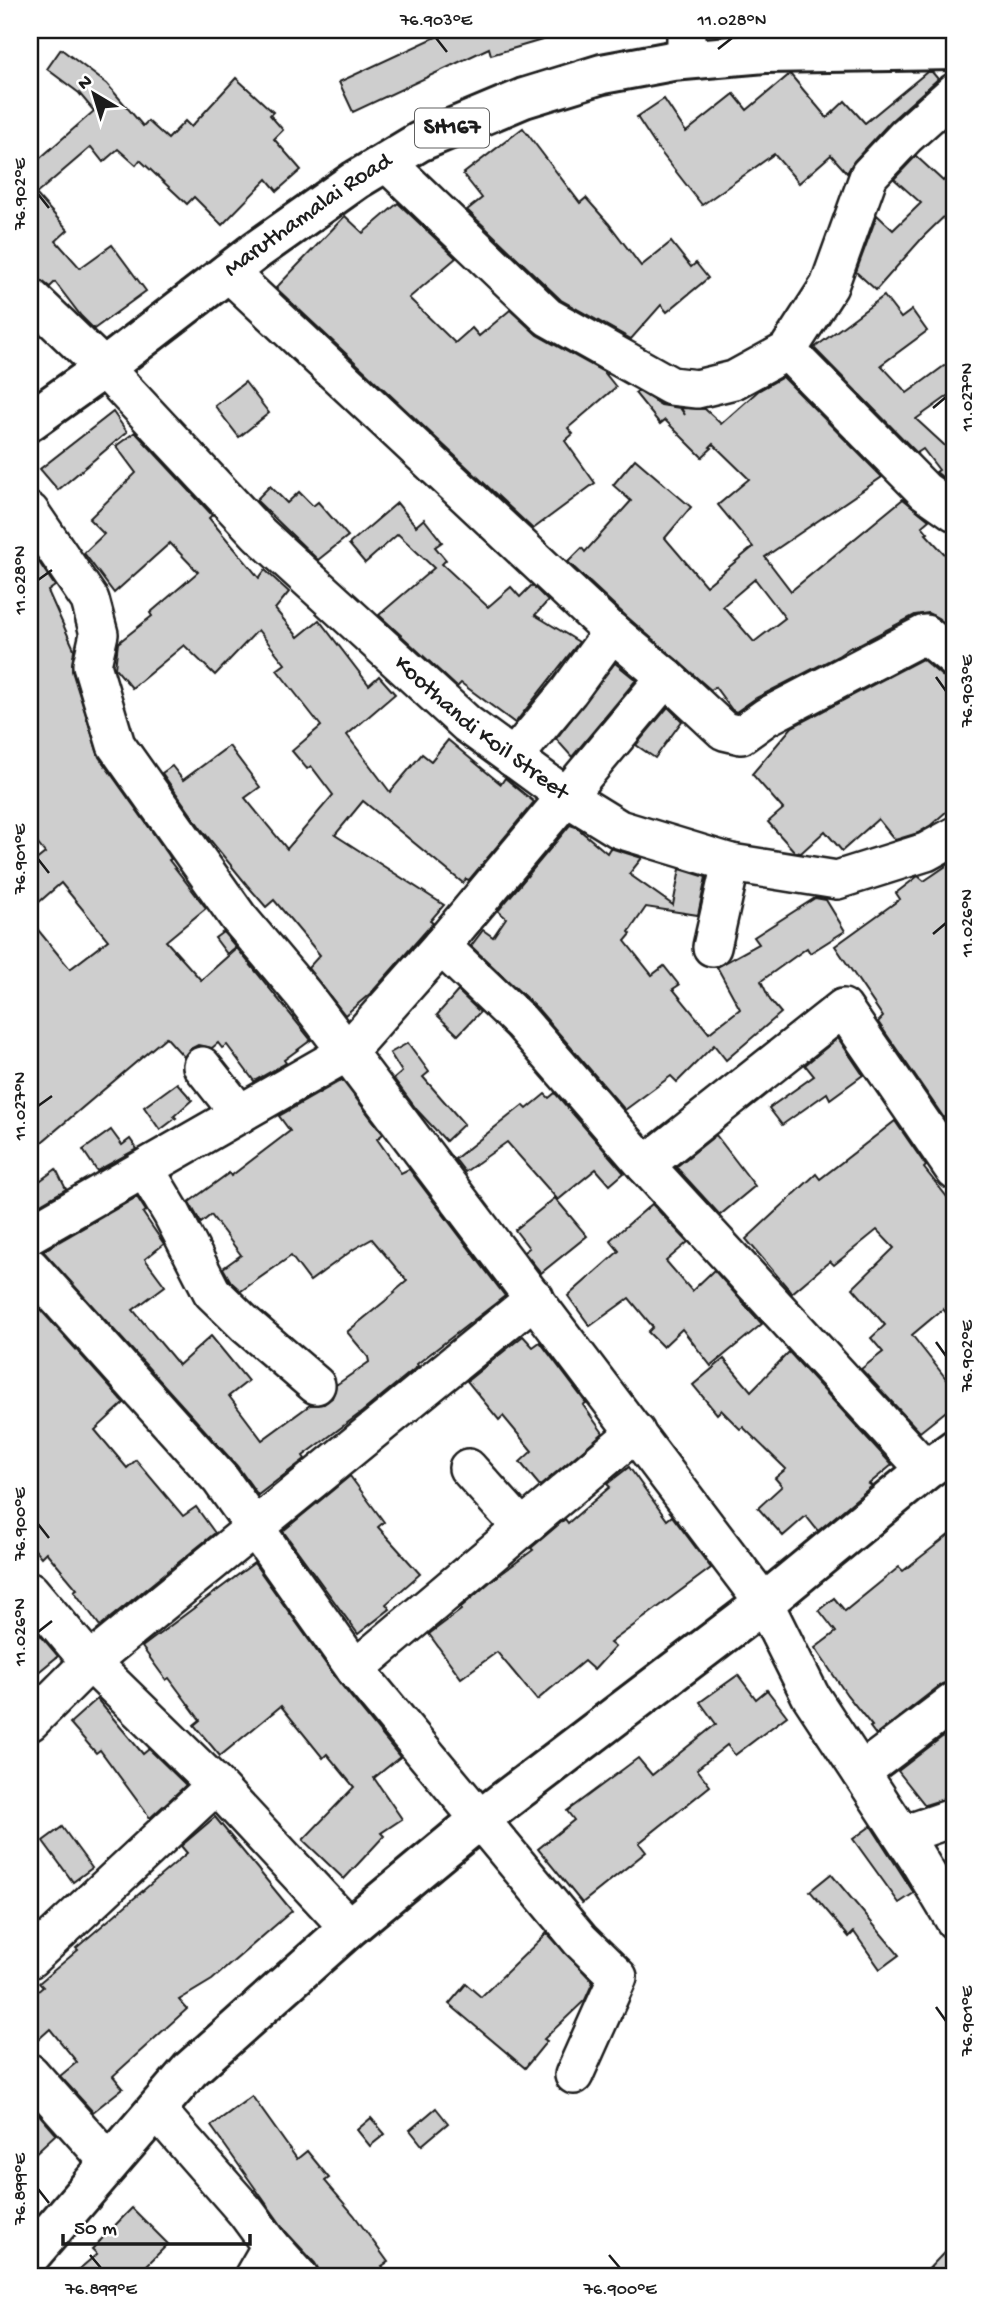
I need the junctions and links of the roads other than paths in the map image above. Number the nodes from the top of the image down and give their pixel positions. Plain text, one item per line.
1 (805, 30) edge
2 (686, 36) edge
3 (852, 40) edge
4 (955, 50) edge
5 (955, 92) edge
6 (386, 162) junction
7 (228, 272) junction
8 (30, 297) edge
9 (787, 351) junction
10 (95, 360) junction
11 (30, 390) edge
12 (30, 421) edge
13 (30, 512) edge
14 (955, 512) edge
15 (612, 632) junction
16 (955, 659) edge
17 (666, 677) junction
18 (513, 758) junction
19 (567, 797) junction
20 (955, 836) edge
21 (731, 863) junction
22 (441, 946) junction
23 (712, 947) dead end
24 (346, 1053) junction
25 (202, 1066) dead end
26 (240, 1114) junction
27 (645, 1165) junction
28 (145, 1169) junction
29 (955, 1171) edge
30 (30, 1234) edge
31 (30, 1267) edge
32 (535, 1298) junction
33 (316, 1385) dead end
34 (636, 1432) junction
35 (947, 1456) edge
36 (468, 1468) dead end
37 (254, 1528) junction
38 (522, 1528) junction
39 (30, 1591) edge
40 (764, 1602) junction
41 (90, 1662) junction
42 (355, 1669) junction
43 (955, 1702) edge
44 (30, 1722) edge
45 (861, 1772) junction
46 (216, 1785) junction
47 (955, 1817) edge
48 (479, 1820) junction
49 (903, 1835) junction
50 (955, 1921) edge
51 (349, 1928) junction
52 (30, 1959) edge
53 (30, 2073) edge
54 (574, 2075) dead end
55 (156, 2109) junction
56 (110, 2162) junction
57 (271, 2246) junction
58 (30, 2256) edge
59 (253, 2277) edge
60 (299, 2277) edge

1 - 2 main road, Maruthamalai Road / SH167
2 - 10 main road, Maruthamalai Road / SH167
3 - 4 main road, Maruthamalai Road / SH167
3 - 6 main road, Maruthamalai Road / SH167
5 - 9 street
6 - 7 main road, Maruthamalai Road / SH167
6 - 9 street
7 - 10 main road, Maruthamalai Road / SH167
7 - 15 street
8 - 10 street, Koothandi Koil Street
9 - 14 street
10 - 11 main road, Maruthamalai Road / SH167
10 - 12 main road, Maruthamalai Road / SH167
10 - 18 street, Koothandi Koil Street
13 - 24 street
15 - 17 street
15 - 18 street
16 - 17 street
17 - 19 street
18 - 19 street, Koothandi Koil Street
19 - 21 street, Koothandi Koil Street
19 - 22 street
20 - 21 street, Koothandi Koil Street
21 - 23 street
22 - 24 street
22 - 27 street
24 - 26 street
24 - 32 street
25 - 26 street
26 - 28 street
27 - 29 street
27 - 35 street
28 - 30 street
28 - 33 street
31 - 37 street
32 - 34 street
32 - 37 street
34 - 38 street
34 - 40 street
35 - 40 main road
36 - 38 street
37 - 41 street
37 - 42 street
38 - 42 street
39 - 41 street
40 - 45 street
40 - 48 main road
41 - 44 street
41 - 46 street
42 - 48 street
43 - 45 street
45 - 49 street
46 - 51 street
46 - 52 street
47 - 49 street
48 - 51 main road
48 - 54 street
49 - 50 street
51 - 55 main road
53 - 56 street
55 - 56 main road
55 - 57 street
56 - 58 main road
57 - 59 street
57 - 60 street

